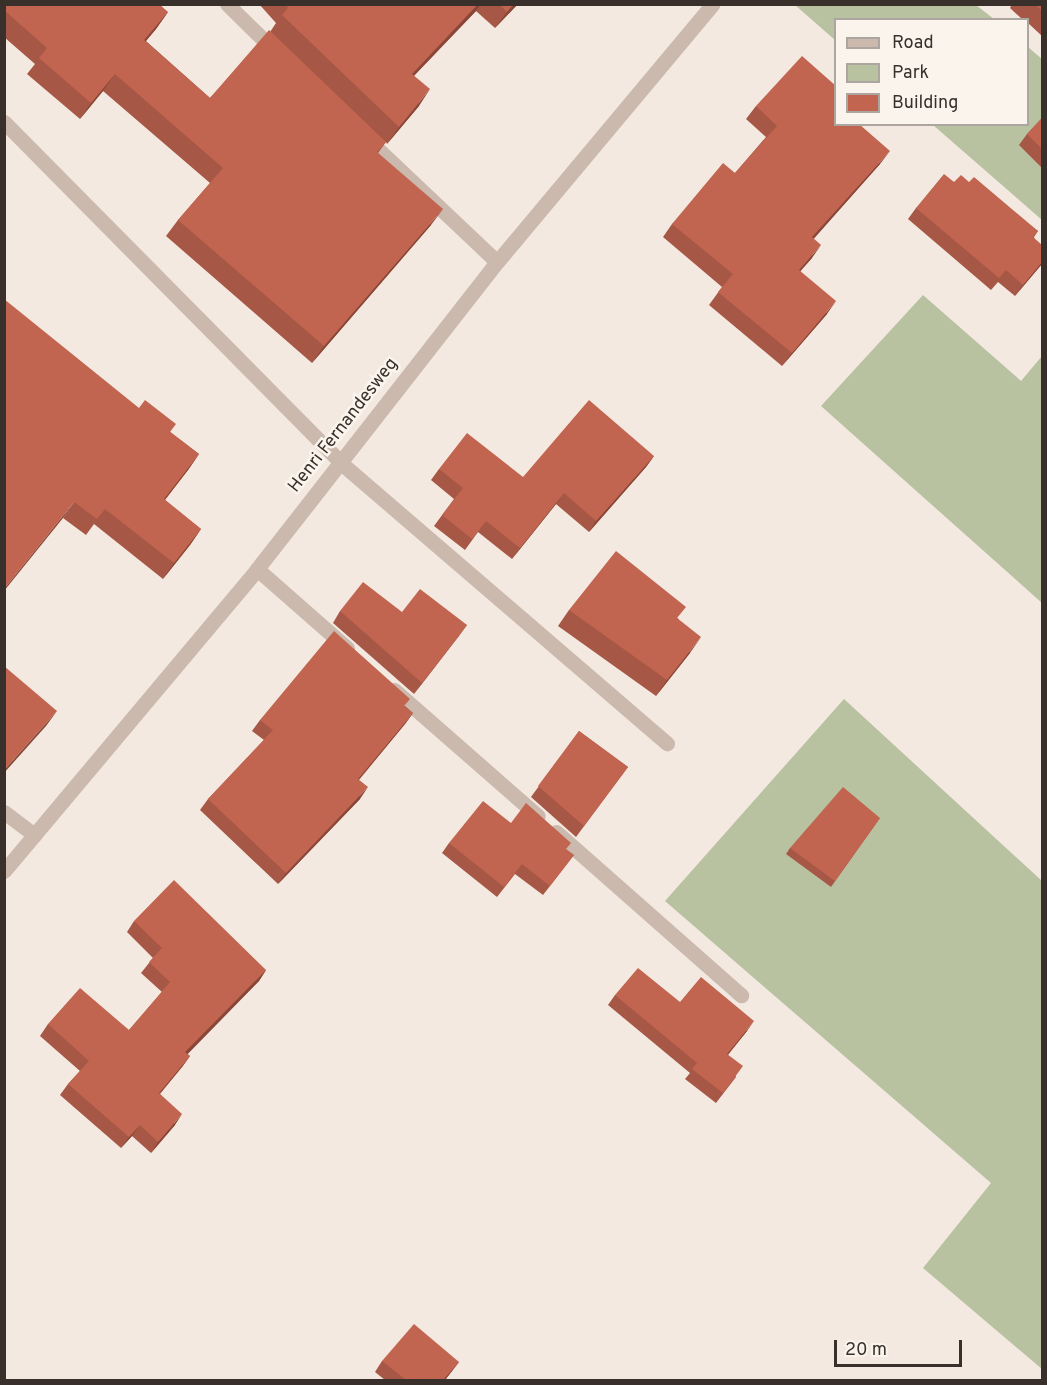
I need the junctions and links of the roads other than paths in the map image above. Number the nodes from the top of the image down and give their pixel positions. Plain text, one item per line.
1 (227, 4) edge
2 (713, 4) edge
3 (288, 63) edge
4 (4, 122) edge
5 (356, 129) edge
6 (497, 262) junction
7 (341, 463) junction
8 (256, 569) junction
9 (364, 664) edge
10 (382, 679) edge
11 (668, 743) dead end
12 (4, 812) edge
13 (34, 836) junction
14 (4, 871) edge
15 (741, 995) dead end

1 - 3 street
2 - 6 street, Henri Fernandesweg
4 - 7 street
5 - 6 street
6 - 7 street, Henri Fernandesweg
7 - 8 street, Henri Fernandesweg
7 - 11 street
8 - 9 street
8 - 13 street, Henri Fernandesweg
10 - 15 street
12 - 13 street
13 - 14 street, Henri Fernandesweg

